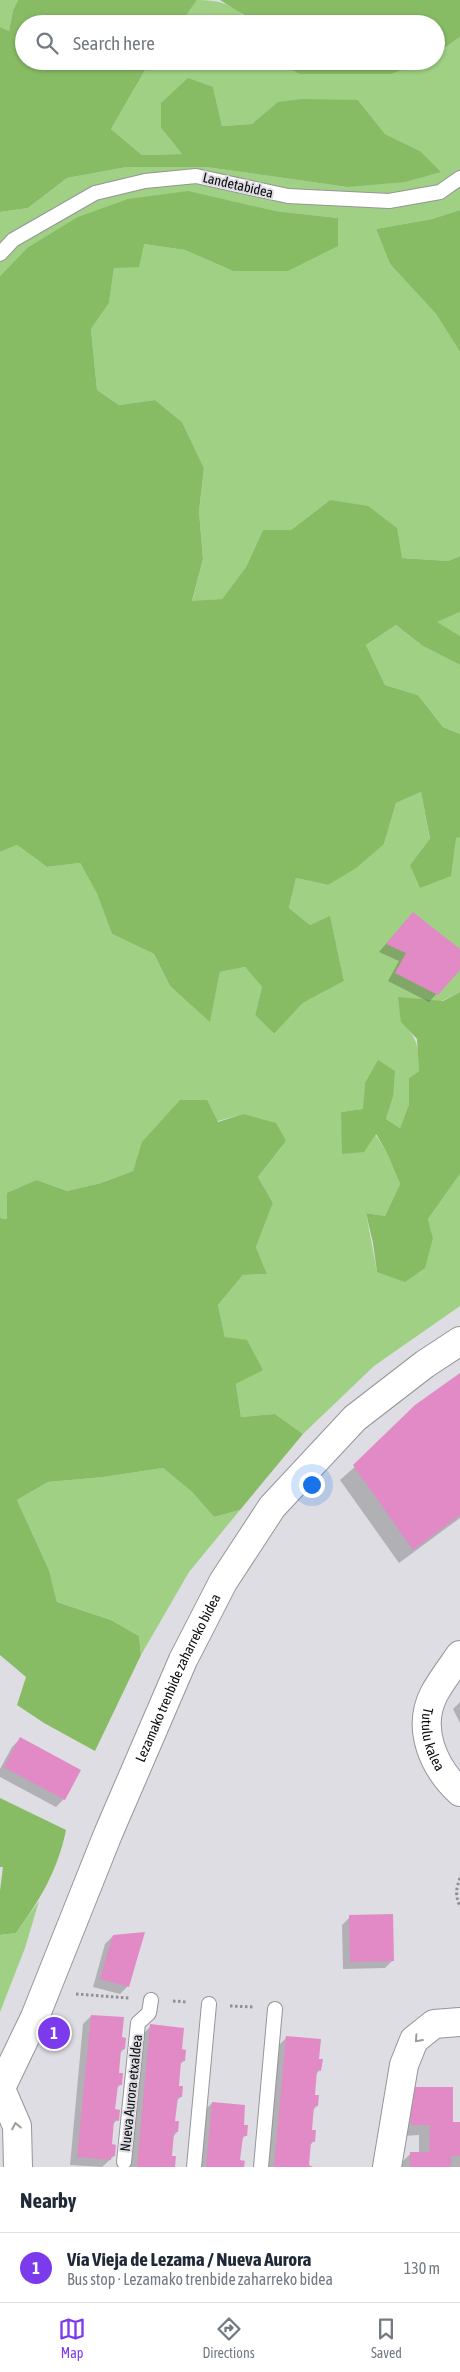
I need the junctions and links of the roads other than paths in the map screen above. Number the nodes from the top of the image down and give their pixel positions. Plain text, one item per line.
1 (460, 178) edge
2 (0, 254) edge
3 (460, 1341) edge
4 (460, 1656) edge
5 (460, 1792) edge
6 (151, 2000) dead end
7 (210, 2004) dead end
8 (275, 2009) dead end
9 (460, 2022) edge
10 (0, 2089) edge
11 (124, 2162) dead end
12 (18, 2167) edge
13 (194, 2167) edge
14 (261, 2167) edge
15 (387, 2167) edge

1 - 2 lane, Landetabidea
3 - 10 street, Lezamako trenbide zaharreko bidea
4 - 5 street, Tutulu kalea
6 - 11 lane, Nueva Aurora etxaldea
7 - 13 lane
8 - 14 lane
9 -> 15 street
12 -> 10 street

